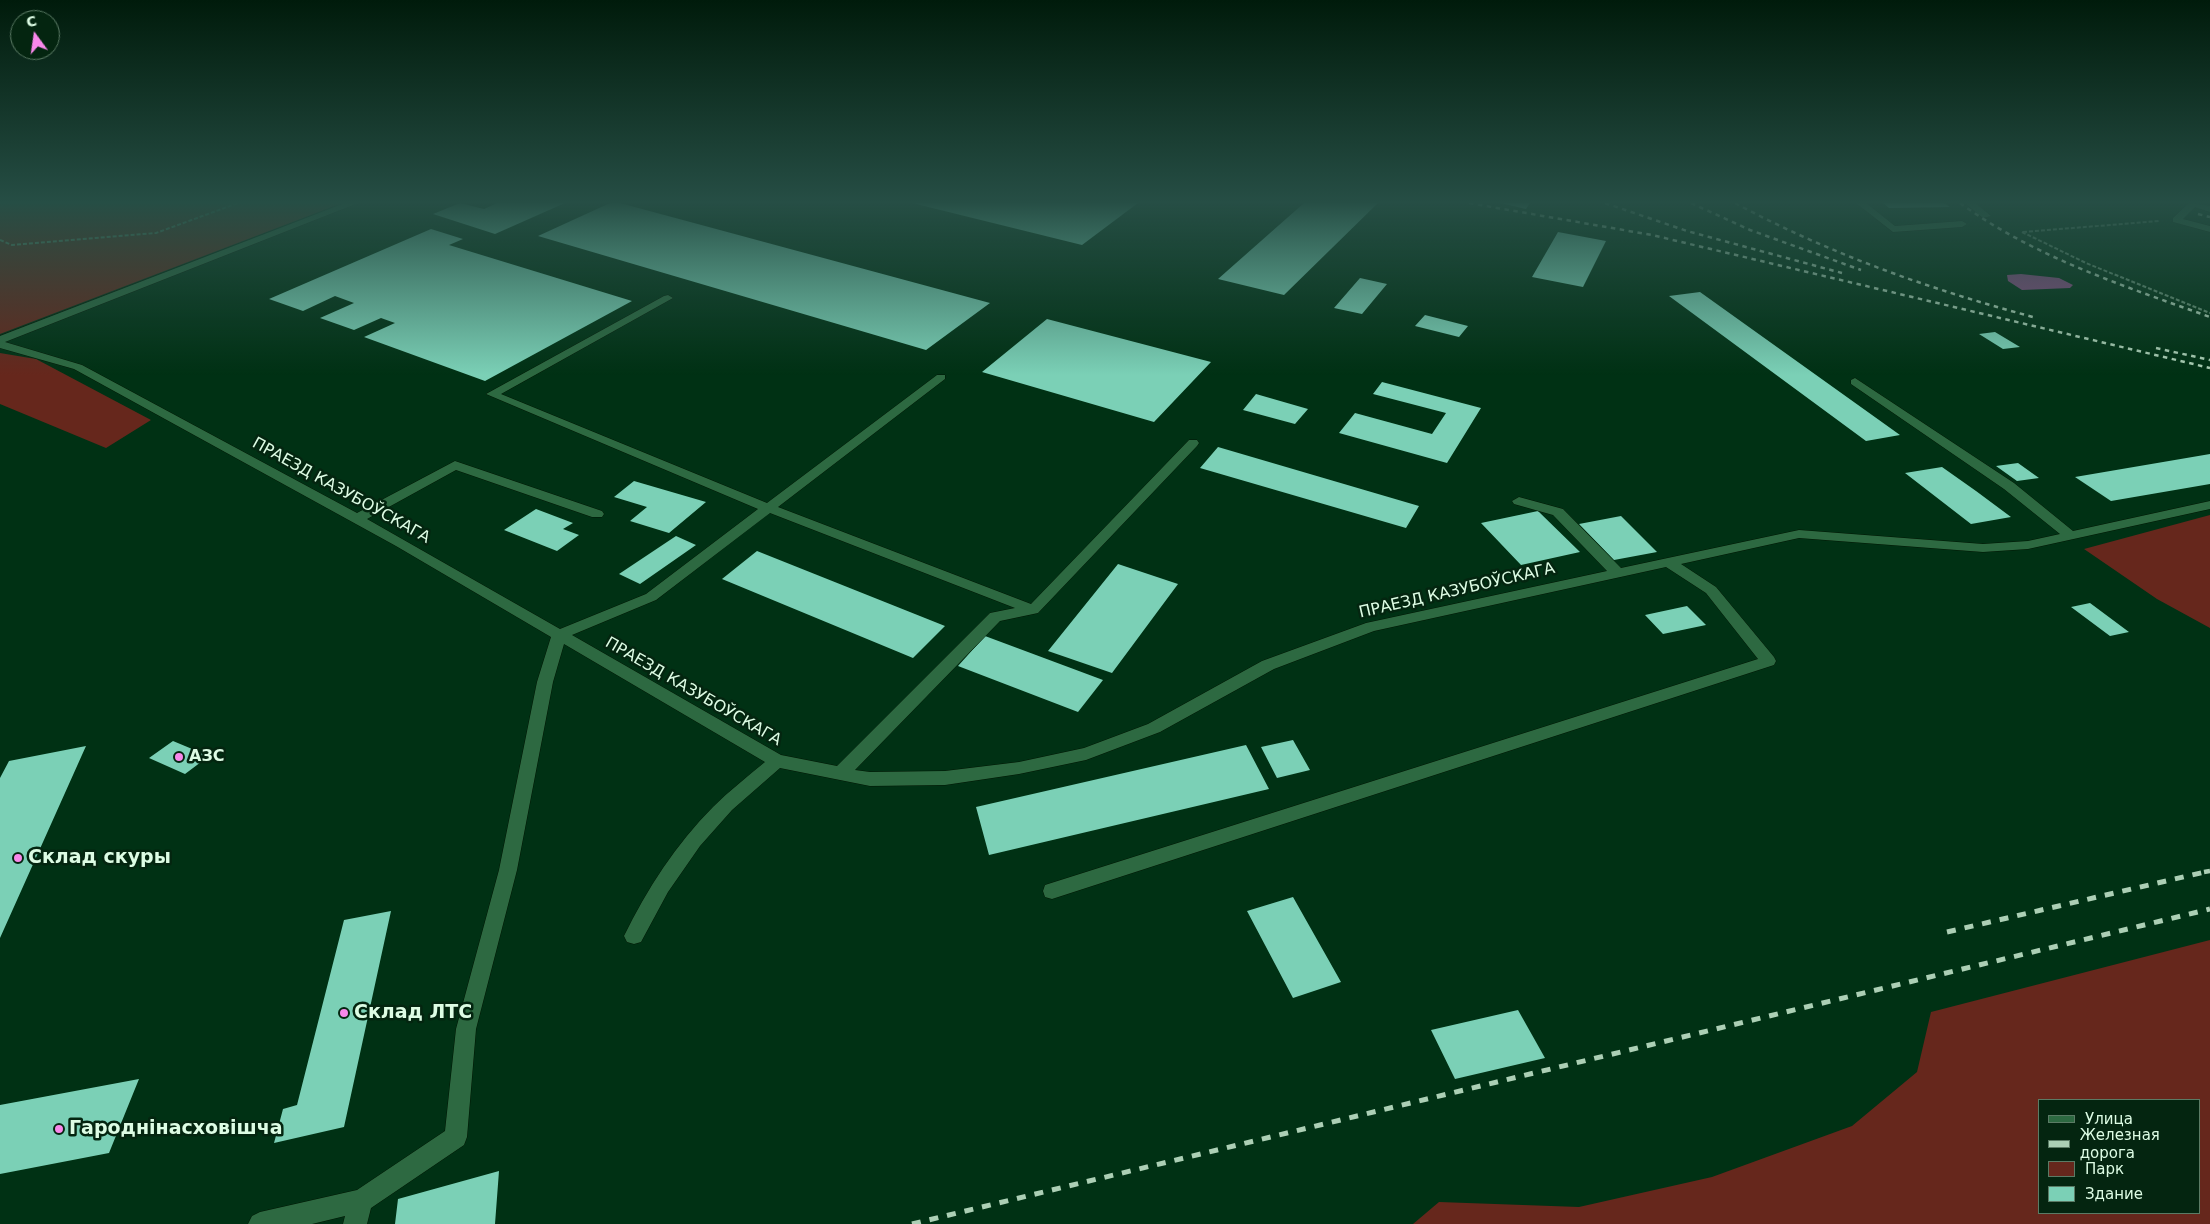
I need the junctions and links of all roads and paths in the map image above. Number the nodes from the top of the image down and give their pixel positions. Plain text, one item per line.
1 (206, 260) edge
2 (2080, 260) edge
3 (668, 298) dead end
4 (2210, 313) edge
5 (0, 340) edge
6 (0, 344) edge
7 (941, 377) dead end
8 (1855, 382) dead end
9 (1193, 443) dead end
10 (1519, 502) dead end
11 (2210, 505) edge
12 (768, 508) junction
13 (597, 514) dead end
14 (357, 519) junction
15 (2071, 536) junction
16 (1668, 562) junction
17 (1617, 573) junction
18 (1033, 610) junction
19 (558, 635) junction
20 (777, 761) junction
21 (842, 772) junction
22 (1052, 890) dead end
23 (634, 936) dead end
24 (362, 1201) junction
25 (260, 1224) edge
26 (355, 1224) edge

1 - 5 street
2 - 4 path
3 - 12 street
6 - 14 street, ПРАЕЗД КАЗУБОЎСКАГА
7 - 12 street
8 - 15 street
9 - 18 street
10 - 17 street
11 - 15 street, ПРАЕЗД КАЗУБОЎСКАГА
12 - 18 street
12 - 19 street
13 - 14 street
14 - 19 street, ПРАЕЗД КАЗУБОЎСКАГА
15 - 16 street, ПРАЕЗД КАЗУБОЎСКАГА
16 - 17 street, ПРАЕЗД КАЗУБОЎСКАГА
16 - 22 street
17 - 21 street, ПРАЕЗД КАЗУБОЎСКАГА
18 - 21 street
19 - 20 street, ПРАЕЗД КАЗУБОЎСКАГА
19 - 24 street
20 - 21 street, ПРАЕЗД КАЗУБОЎСКАГА
20 - 23 street
24 - 25 street
24 - 26 street

